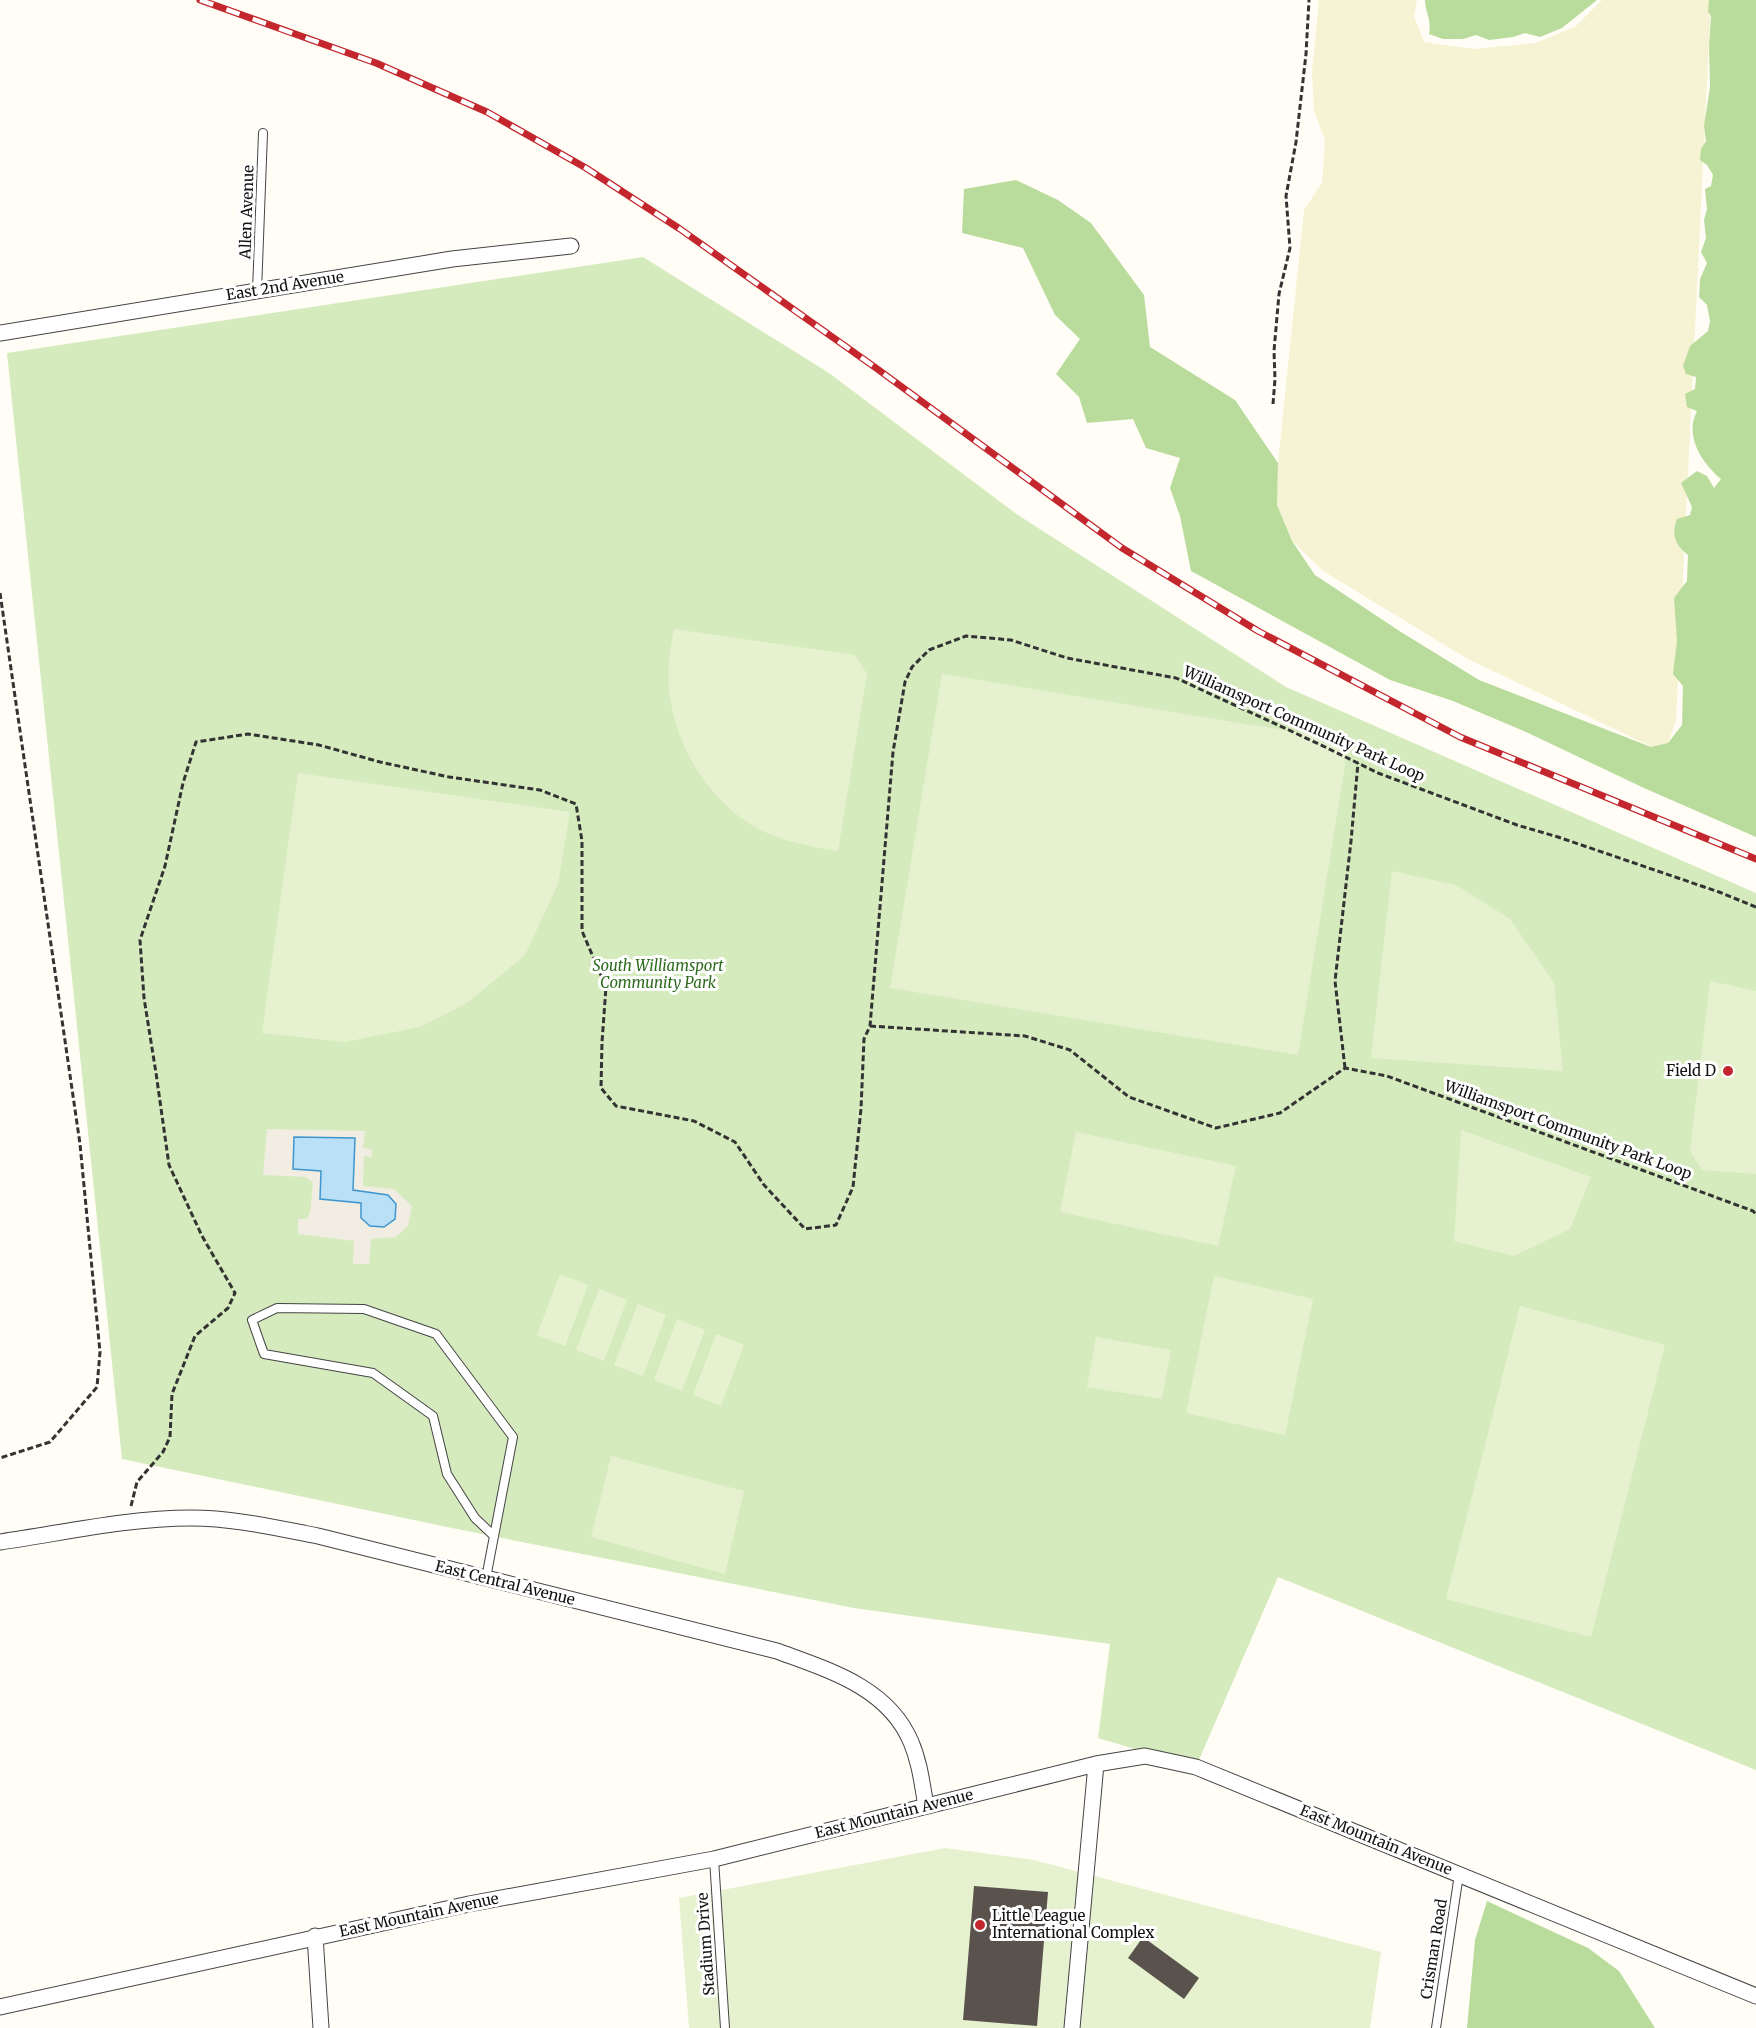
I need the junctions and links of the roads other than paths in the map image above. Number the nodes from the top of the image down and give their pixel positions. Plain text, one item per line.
1 (263, 133) dead end
2 (571, 246) dead end
3 (257, 291) junction
4 (0, 333) edge
5 (494, 1536) junction
6 (0, 1542) edge
7 (486, 1578) junction
8 (1096, 1764) junction
9 (926, 1806) junction
10 (714, 1859) junction
11 (1459, 1874) junction
12 (315, 1936) junction
13 (1756, 1996) edge
14 (0, 2007) edge
15 (321, 2028) edge
16 (725, 2028) edge
17 (1072, 2028) edge
18 (1436, 2028) edge

1 - 3 lane, Allen Avenue
2 - 3 street, East 2nd Avenue
3 - 4 street, East 2nd Avenue
5 - 5 lane
5 - 7 lane
6 - 7 street, East Central Avenue
7 - 9 street, East Central Avenue
8 - 9 street, East Mountain Avenue
8 - 11 street, East Mountain Avenue
8 - 17 street
9 - 10 street, East Mountain Avenue
10 - 12 street, East Mountain Avenue
10 - 16 lane, Stadium Drive
11 - 13 street, East Mountain Avenue
11 - 18 lane, Crisman Road
12 - 14 street, East Mountain Avenue
12 - 15 street

